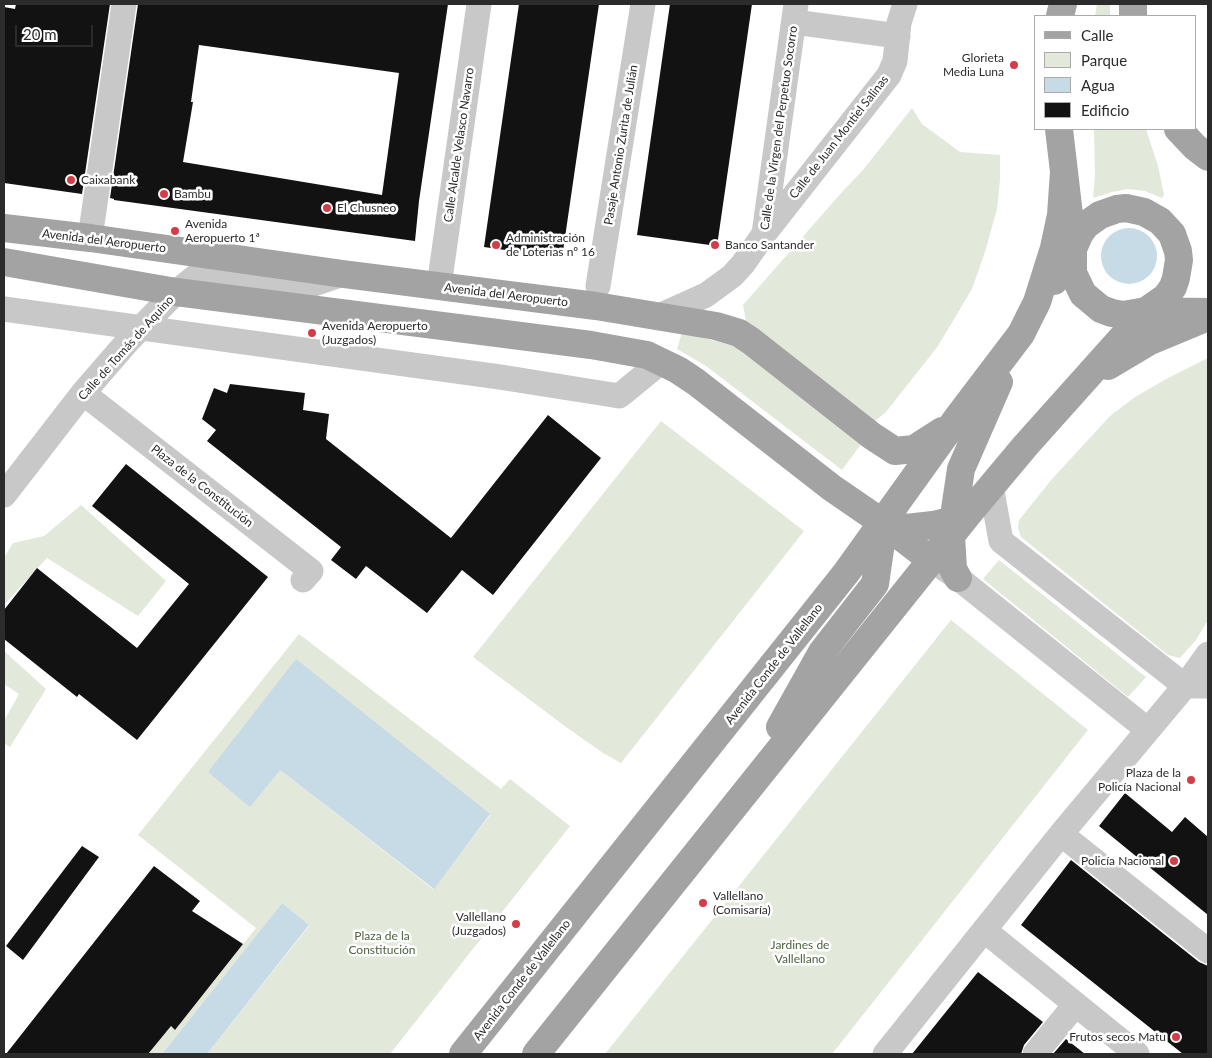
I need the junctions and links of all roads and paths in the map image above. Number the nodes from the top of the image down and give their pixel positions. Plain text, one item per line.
1 (124, 4) edge
2 (478, 4) edge
3 (644, 4) edge
4 (905, 4) edge
5 (795, 13) edge
6 (898, 36) junction
7 (1059, 130) edge
8 (1179, 130) edge
9 (1208, 157) edge
10 (1064, 172) junction
11 (4, 228) edge
12 (764, 234) junction
13 (90, 238) junction
14 (1074, 249) junction
15 (4, 262) edge
16 (344, 274) junction
17 (439, 286) junction
18 (598, 286) dead end
19 (176, 292) junction
20 (4, 309) edge
21 (1146, 311) junction
22 (1208, 312) edge
23 (1208, 316) edge
24 (658, 317) junction
25 (141, 328) junction
26 (1021, 334) junction
27 (662, 361) junction
28 (83, 393) junction
29 (1061, 406) junction
30 (958, 417) junction
31 (895, 451) junction
32 (991, 486) junction
33 (4, 494) edge
34 (883, 523) junction
35 (958, 523) junction
36 (932, 560) junction
37 (958, 578) junction
38 (303, 580) dead end
39 (1208, 654) edge
40 (1196, 686) edge
41 (1148, 730) junction
42 (737, 802) junction
43 (1061, 834) junction
44 (984, 930) junction
45 (1208, 951) edge
46 (1074, 1005) junction
47 (463, 1054) edge
48 (536, 1054) edge
49 (885, 1054) edge
50 (1035, 1054) edge
51 (1137, 1054) edge

1 - 13 street
2 - 17 street, Calle Alcalde Velasco Navarro
3 - 18 street, Pasaje Antonio Zurita de Julián
4 - 6 street, Calle de Juan Montiel Salinas
5 - 6 street
5 - 12 street, Calle de la Virgen del Perpetuo Socorro
6 - 12 street, Calle de Juan Montiel Salinas
7 - 10 main road
8 - 9 main road
10 - 14 main road
10 - 26 main road
11 - 13 main road, Avenida del Aeropuerto
12 - 24 street, Calle de la Virgen del Perpetuo Socorro
13 - 16 main road, Avenida del Aeropuerto
14 - 21 main road
14 - 21 main road
14 - 26 main road
15 - 19 main road
16 - 17 main road, Avenida del Aeropuerto
16 - 19 street, Calle de Tomás de Aquino
17 - 24 main road, Avenida del Aeropuerto
19 - 25 street, Calle de Tomás de Aquino
19 - 27 main road
20 - 25 street
21 - 22 main road
21 - 29 main road
23 - 29 main road
24 - 31 main road, Avenida del Aeropuerto
25 - 27 street
25 - 28 street, Calle de Tomás de Aquino
26 - 30 main road
26 - 35 main road
27 - 34 main road
28 - 33 street, Calle de Tomás de Aquino
28 - 38 street, Plaza de la Constitución
29 - 32 main road
30 - 31 main road
30 - 34 main road
31 - 34 main road
32 - 35 main road
32 - 40 street
34 - 35 main road
34 - 36 main road
34 - 42 main road
34 - 47 main road, Avenida Conde de Vallellano
35 - 36 main road
35 - 37 main road
36 - 37 street
36 - 42 main road
37 - 41 street
39 - 40 street
40 - 41 street
41 - 43 street
42 - 48 main road
43 - 44 street
43 - 45 street
44 - 46 street
44 - 49 street
46 - 50 street
46 - 51 street

